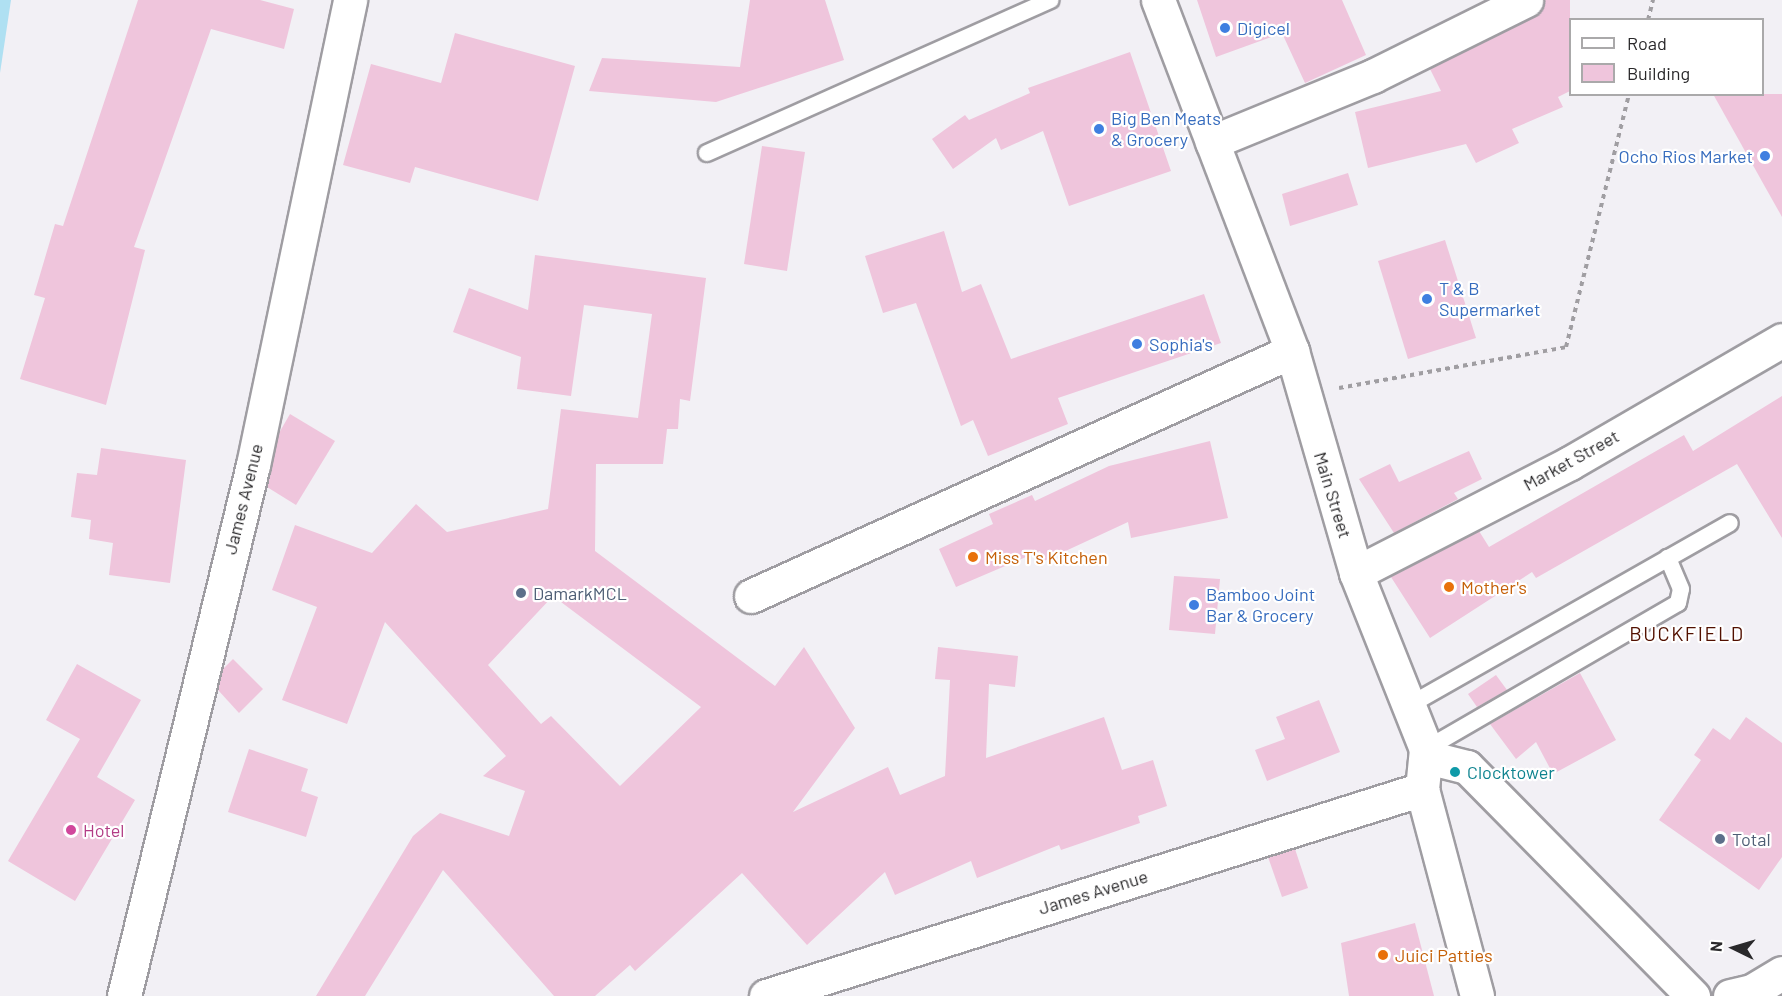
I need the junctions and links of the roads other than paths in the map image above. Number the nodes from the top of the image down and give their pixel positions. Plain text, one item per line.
1 (350, 0) edge
2 (1050, 0) edge
3 (1158, 0) edge
4 (1526, 0) edge
5 (1212, 142) junction
6 (707, 153) dead end
7 (1782, 340) edge
8 (1292, 351) junction
9 (1730, 523) dead end
10 (1668, 558) junction
11 (1356, 573) junction
12 (751, 596) dead end
13 (1407, 706) junction
14 (1426, 753) junction
15 (1422, 789) junction
16 (1782, 973) edge
17 (124, 996) edge
18 (766, 996) edge
19 (1477, 996) edge
20 (1693, 996) edge
21 (1730, 996) edge

1 - 17 street, James Avenue
2 - 6 lane
3 - 5 street, Main Street
4 - 5 street
5 - 8 street, Main Street
7 - 11 street, Market Street
8 - 11 street, Main Street
8 - 12 street
9 - 10 lane
10 - 13 lane
10 - 14 lane
11 - 13 street, Main Street
13 - 14 street, Main Street
14 - 15 street
14 - 20 street
15 - 18 street, James Avenue
15 - 19 street
16 - 21 street

